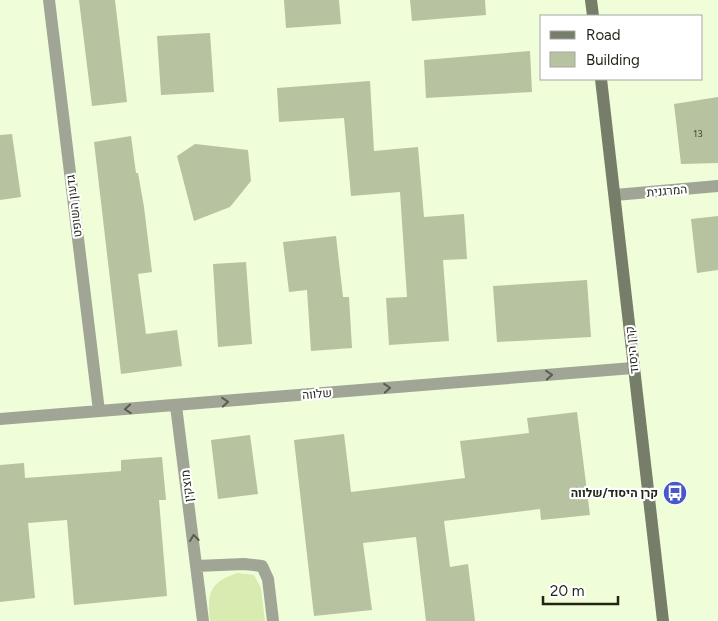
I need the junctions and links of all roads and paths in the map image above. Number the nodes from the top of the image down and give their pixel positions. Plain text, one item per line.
1 (49, 0) edge
2 (591, 0) edge
3 (593, 15) edge
4 (601, 80) edge
5 (718, 186) edge
6 (616, 195) junction
7 (633, 368) junction
8 (176, 406) junction
9 (99, 411) junction
10 (0, 419) edge
11 (197, 566) junction
12 (203, 621) edge
13 (273, 621) edge
14 (663, 621) edge

1 - 9 street, גדעון השופט
2 - 3 street
4 - 6 street, קרן היסוד
5 - 6 street, המרגנית
6 - 7 street, קרן היסוד
8 -> 7 street, שלווה
7 - 14 street, קרן היסוד
8 -> 9 street, שלווה
11 -> 8 street, מוצקין
9 - 10 street, שלווה
11 - 12 street, מוצקין
11 - 13 street

